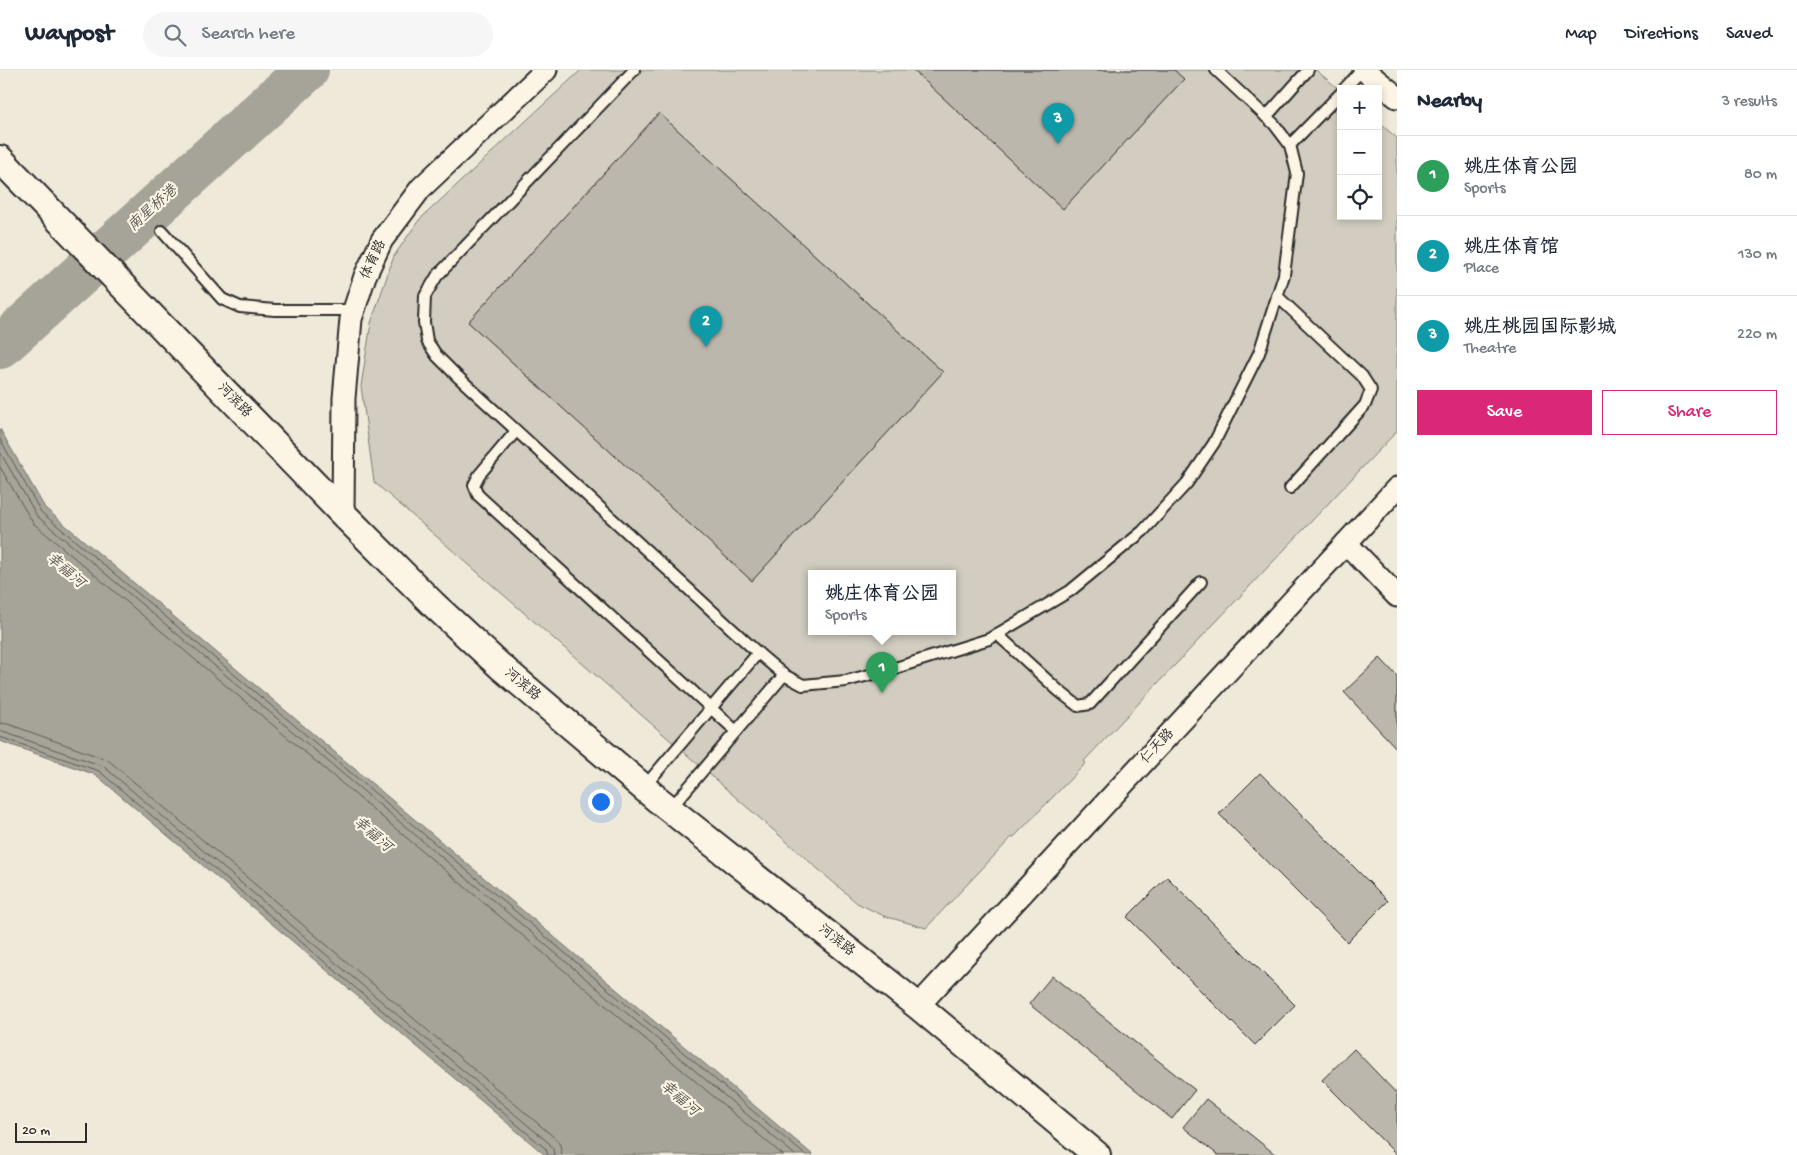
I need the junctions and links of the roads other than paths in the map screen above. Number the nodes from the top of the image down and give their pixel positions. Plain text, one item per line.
1 (546, 70) edge
2 (634, 70) edge
3 (1216, 70) edge
4 (1308, 70) edge
5 (1363, 70) edge
6 (1348, 85) edge
7 (1337, 96) edge
8 (1397, 97) edge
9 (1266, 117) junction
10 (1290, 145) junction
11 (0, 159) edge
12 (162, 231) dead end
13 (1277, 296) junction
14 (354, 310) junction
15 (516, 431) junction
16 (1290, 488) dead end
17 (1397, 488) edge
18 (343, 514) junction
19 (1346, 543) junction
20 (1202, 582) dead end
21 (1397, 596) edge
22 (997, 634) junction
23 (758, 653) junction
24 (784, 675) junction
25 (711, 709) junction
26 (736, 731) junction
27 (643, 788) junction
28 (670, 809) junction
29 (918, 1006) junction
30 (1096, 1155) edge

1 - 14 street, 体育路
2 - 15 lane
3 - 9 lane
4 - 9 lane
5 - 6 lane
5 - 8 street
7 - 10 lane
9 - 10 lane
10 - 13 lane
11 - 18 street, 河滨路
12 - 14 lane
13 - 16 lane
13 - 22 lane
14 - 18 street, 体育路
15 - 23 lane
15 - 25 lane
17 - 19 street, 仁天路
18 - 27 street, 河滨路
19 - 21 street
19 - 29 street, 仁天路
20 - 22 lane
22 - 24 lane
23 - 24 lane
23 - 25 lane
24 - 26 lane
25 - 26 lane
25 - 27 lane
26 - 28 lane
27 - 28 street, 河滨路
28 - 29 street, 河滨路
29 - 30 street, 河滨路

